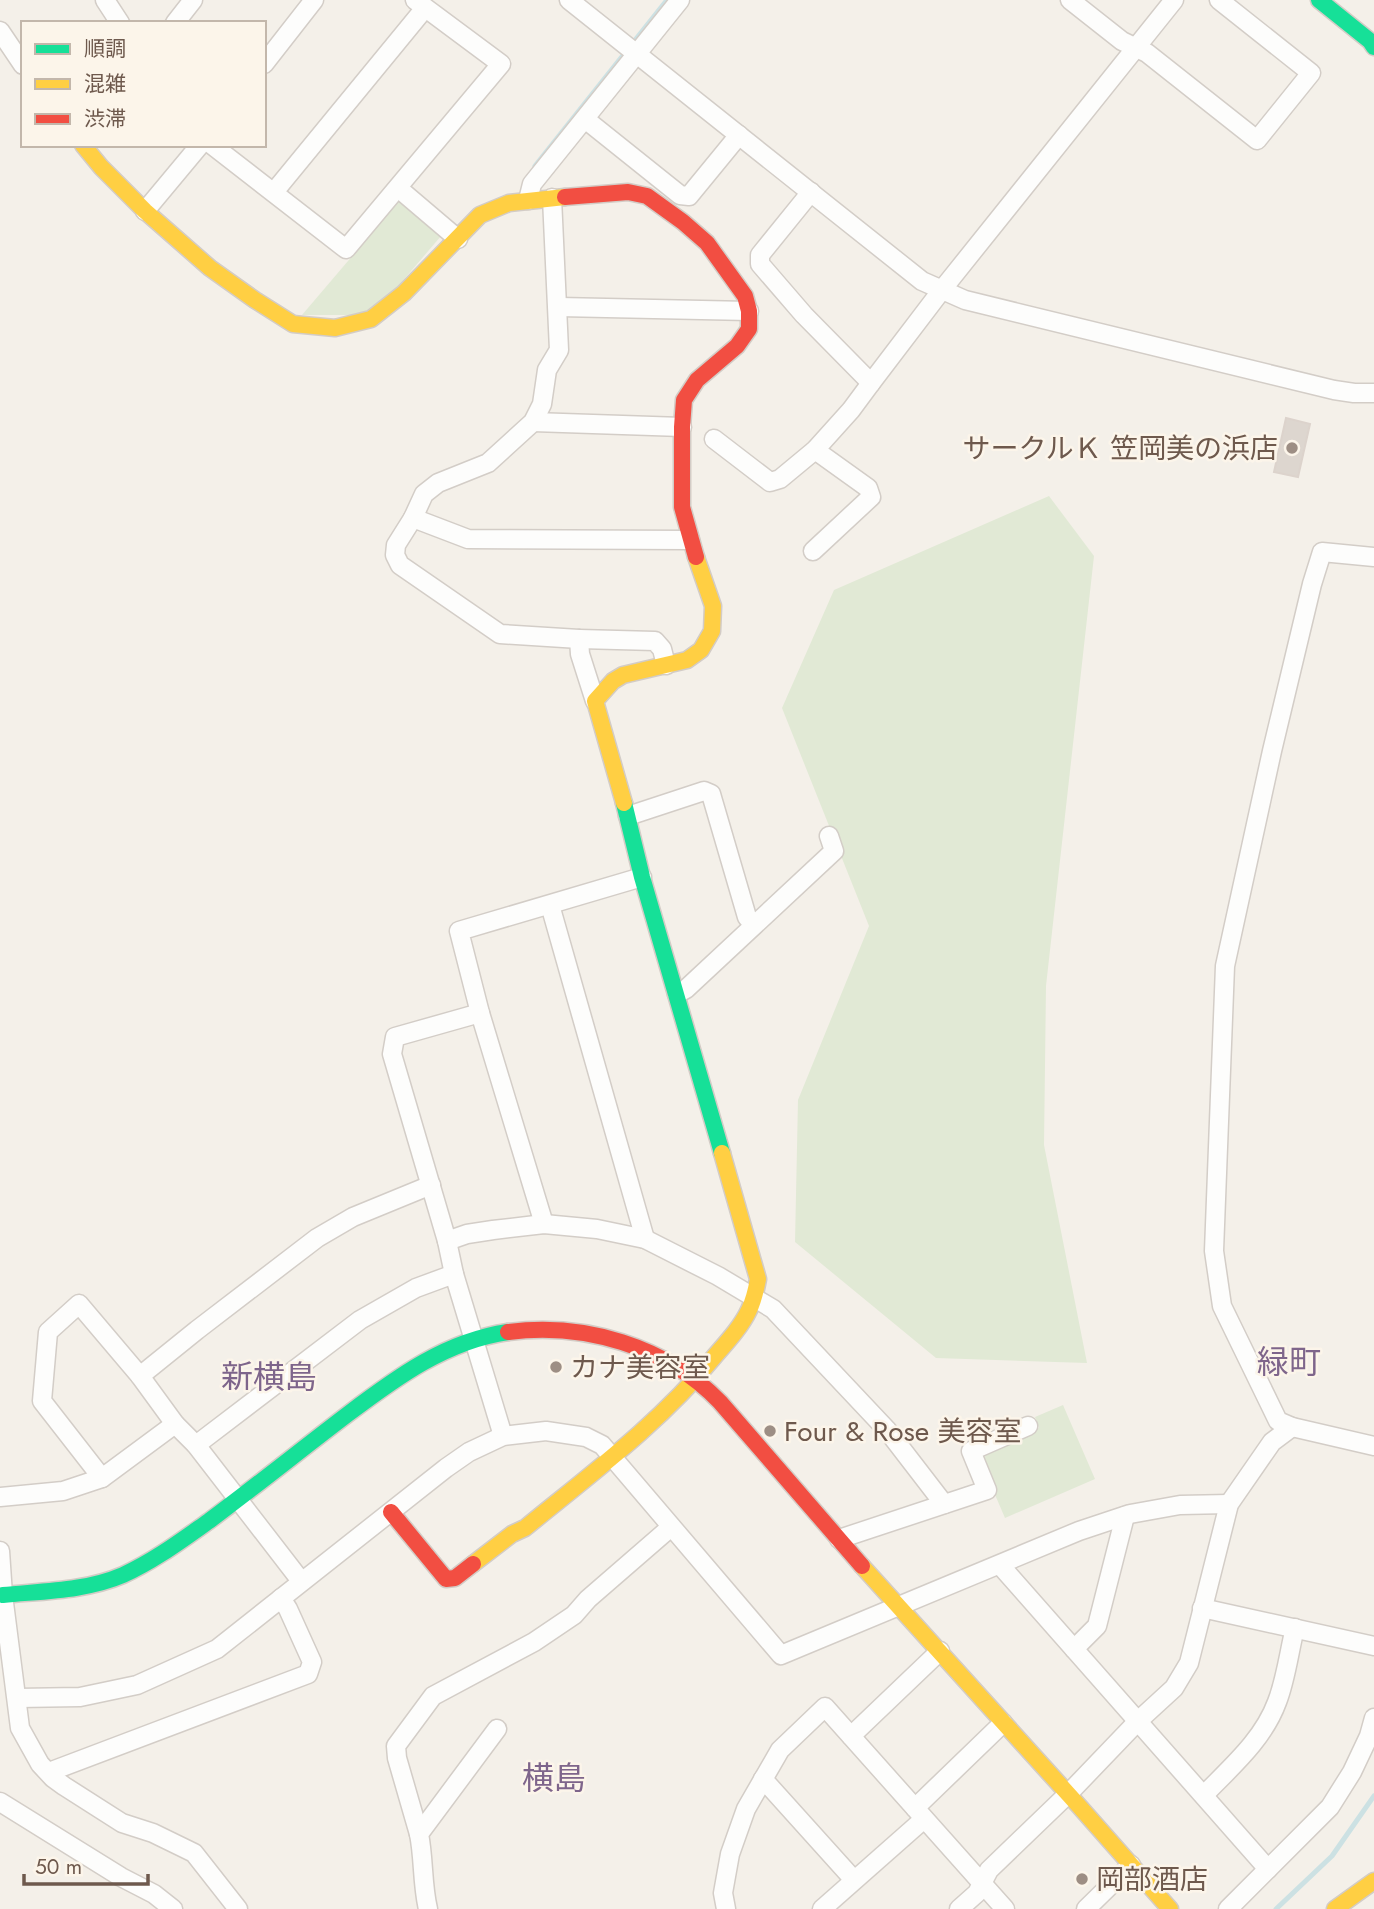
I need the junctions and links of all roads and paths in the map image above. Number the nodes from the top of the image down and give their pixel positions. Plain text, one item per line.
1 (105, 0) edge
2 (193, 0) edge
3 (314, 0) edge
4 (569, 0) edge
5 (681, 0) edge
6 (1070, 0) edge
7 (1174, 0) edge
8 (1219, 0) edge
9 (1319, 0) edge
10 (420, 4) edge
11 (119, 21) edge
12 (177, 21) edge
13 (0, 31) edge
14 (1374, 47) edge
15 (1134, 48) junction
16 (637, 54) junction
17 (266, 61) edge
18 (21, 62) edge
19 (585, 119) junction
20 (739, 135) junction
21 (85, 147) edge
22 (198, 147) edge
23 (215, 147) edge
24 (398, 188) junction
25 (274, 192) junction
26 (811, 192) junction
27 (552, 198) junction
28 (528, 200) junction
29 (145, 211) junction
30 (458, 239) junction
31 (942, 290) junction
32 (559, 307) junction
33 (748, 311) junction
34 (870, 383) junction
35 (1374, 393) edge
36 (533, 422) junction
37 (682, 427) junction
38 (714, 439) dead end
39 (815, 450) junction
40 (413, 518) junction
41 (690, 540) junction
42 (813, 551) dead end
43 (1374, 557) edge
44 (579, 639) junction
45 (666, 665) junction
46 (595, 701) junction
47 (628, 816) junction
48 (829, 836) dead end
49 (642, 877) junction
50 (550, 905) junction
51 (754, 925) junction
52 (677, 994) junction
53 (480, 1013) junction
54 (431, 1185) junction
55 (544, 1224) junction
56 (645, 1239) junction
57 (447, 1241) junction
58 (454, 1274) junction
59 (754, 1298) junction
60 (475, 1338) junction
61 (140, 1376) junction
62 (696, 1380) junction
63 (175, 1424) junction
64 (1028, 1426) dead end
65 (1292, 1427) junction
66 (503, 1436) junction
67 (196, 1446) junction
68 (1374, 1446) edge
69 (611, 1458) junction
70 (102, 1478) junction
71 (0, 1497) edge
72 (238, 1500) junction
73 (944, 1504) junction
74 (1229, 1504) junction
75 (391, 1512) junction
76 (1125, 1516) junction
77 (671, 1527) junction
78 (839, 1539) junction
79 (0, 1551) edge
80 (1000, 1565) junction
81 (301, 1581) junction
82 (2, 1595) edge
83 (281, 1598) junction
84 (900, 1606) junction
85 (1202, 1608) junction
86 (1295, 1628) junction
87 (1374, 1646) edge
88 (1074, 1649) junction
89 (940, 1651) junction
90 (18, 1698) junction
91 (1374, 1718) edge
92 (1138, 1721) junction
93 (1003, 1723) junction
94 (497, 1729) dead end
95 (851, 1736) junction
96 (49, 1772) junction
97 (763, 1779) junction
98 (1069, 1793) junction
99 (1203, 1795) junction
100 (0, 1802) edge
101 (919, 1814) junction
102 (419, 1834) junction
103 (1131, 1865) junction
104 (1268, 1869) junction
105 (1373, 1879) edge
106 (854, 1880) junction
107 (981, 1883) junction
108 (173, 1909) edge
109 (239, 1909) edge
110 (428, 1909) edge
111 (726, 1909) edge
112 (822, 1909) edge
113 (959, 1909) edge
114 (1005, 1909) edge
115 (1086, 1909) edge
116 (1170, 1909) edge
117 (1228, 1909) edge
118 (1335, 1909) edge

1 - 11 street
2 - 12 street
3 - 17 street
4 - 16 street
5 - 16 street
6 - 15 street
7 - 15 street
8 - 15 street
9 - 14 street
10 - 24 street
10 - 25 street
13 - 18 street
15 - 31 street
16 - 19 street
16 - 20 street
19 - 20 street
19 - 28 street
20 - 26 street
21 - 29 street
22 - 29 street
23 - 25 street
24 - 25 street
24 - 30 street
26 - 31 street
26 - 34 street
27 - 28 street
27 - 32 street
27 - 33 street
28 - 30 street
29 - 30 street
31 - 34 street
31 - 35 street
32 - 33 street
32 - 36 street
33 - 37 street
34 - 39 street
36 - 37 street
36 - 40 street
37 - 41 street
38 - 39 street
39 - 42 street
40 - 41 street
40 - 44 street
41 - 45 street
43 - 65 street
44 - 45 street
44 - 46 street
45 - 46 street
46 - 47 street
47 - 49 street
47 - 51 street
48 - 51 street
49 - 50 street
49 - 52 street
50 - 53 street
50 - 56 street
51 - 52 street
52 - 59 street
53 - 54 street
53 - 55 street
54 - 57 street
54 - 61 street
55 - 56 street
55 - 57 street
56 - 59 street
57 - 58 street
58 - 60 street
58 - 67 street
59 - 62 street
59 - 73 street
60 - 62 street
60 - 66 street
60 - 72 street
61 - 63 street
61 - 70 street
62 - 69 street
62 - 78 street
63 - 67 street
63 - 70 street
64 - 73 street
65 - 68 street
65 - 74 street
66 - 69 street
66 - 75 street
67 - 72 street
69 - 75 street
69 - 77 street
70 - 71 street
72 - 81 street
72 - 82 street
73 - 78 street
74 - 76 street
74 - 85 street
75 - 81 street
76 - 80 street
76 - 88 street
77 - 84 street
77 - 102 street
78 - 84 street
79 - 82 street
80 - 84 street
80 - 88 street
81 - 83 street
82 - 90 street
83 - 90 street
83 - 96 street
84 - 89 street
85 - 86 street
85 - 92 street
86 - 87 street
86 - 99 street
88 - 92 street
89 - 93 street
89 - 95 street
90 - 96 street
91 - 104 street
92 - 98 street
92 - 99 street
93 - 98 street
93 - 101 street
94 - 102 street
95 - 97 street
95 - 101 street
96 - 109 street
97 - 106 street
97 - 111 street
98 - 103 street
98 - 107 street
99 - 104 street
100 - 108 street
101 - 106 street
101 - 107 street
102 - 110 street
103 - 115 street
103 - 116 street
104 - 117 street
105 - 118 street
106 - 112 street
107 - 113 street
107 - 114 street

